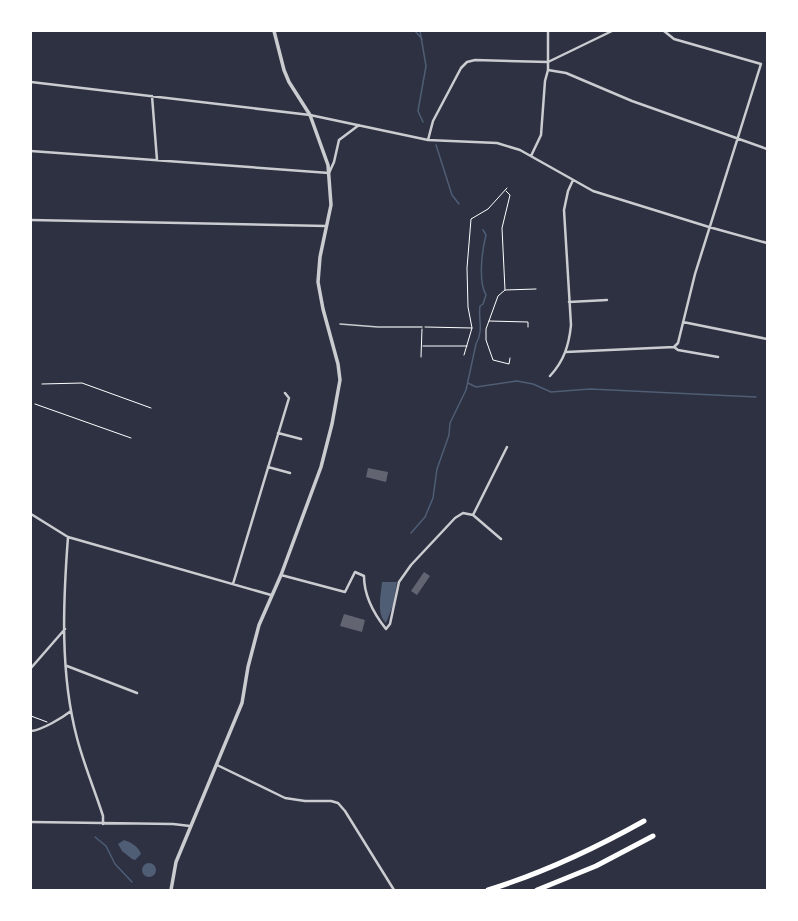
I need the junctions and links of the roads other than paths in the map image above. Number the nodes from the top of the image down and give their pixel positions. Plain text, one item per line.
1 (274, 31) edge
2 (548, 31) edge
3 (612, 31) edge
4 (664, 31) edge
5 (548, 62) junction
6 (548, 70) junction
7 (31, 82) edge
8 (152, 96) junction
9 (310, 115) junction
10 (359, 125) junction
11 (737, 138) junction
12 (428, 140) junction
13 (767, 149) edge
14 (31, 151) edge
15 (531, 156) junction
16 (157, 160) junction
17 (329, 173) junction
18 (573, 180) junction
19 (31, 220) edge
20 (328, 226) junction
21 (709, 227) junction
22 (767, 242) edge
23 (607, 300) dead end
24 (569, 302) junction
25 (683, 322) junction
26 (340, 324) dead end
27 (422, 327) road end
28 (767, 339) edge
29 (674, 347) junction
30 (566, 352) junction
31 (718, 357) dead end
32 (550, 376) dead end
33 (285, 393) dead end
34 (278, 433) junction
35 (301, 439) dead end
36 (506, 447) dead end
37 (268, 467) junction
38 (290, 473) dead end
39 (31, 514) edge
40 (473, 515) junction
41 (68, 537) junction
42 (501, 539) dead end
43 (281, 575) junction
44 (233, 584) junction
45 (271, 595) junction
46 (65, 629) junction
47 (67, 666) junction
48 (31, 668) edge
49 (137, 693) dead end
50 (71, 711) junction
51 (31, 731) edge
52 (217, 765) junction
53 (644, 821) dead end
54 (31, 822) edge
55 (103, 824) junction
56 (190, 826) junction
57 (653, 836) dead end
58 (171, 890) edge
59 (394, 890) edge
60 (488, 890) edge
61 (537, 890) edge

1 - 9 street
2 - 5 street
3 - 5 street
4 - 11 street
5 - 6 street
5 - 12 street
6 - 11 street
6 - 15 street
7 - 8 street
8 - 9 street
8 - 16 street
9 - 10 street
9 - 17 street
10 - 12 street
10 - 17 street
11 - 13 street
11 - 21 street
12 - 15 street
14 - 16 street
15 - 18 street
16 - 17 street
17 - 20 street
18 - 21 street
18 - 24 street
19 - 20 street
20 - 43 street
21 - 22 street
21 - 25 street
23 - 24 street
24 - 30 street
25 - 28 street
25 - 29 street
26 - 27 lane
29 - 30 street
29 - 31 street
30 - 32 street
33 - 34 street
34 - 35 street
34 - 37 street
36 - 40 street
37 - 38 street
37 - 44 street
39 - 41 street
40 - 42 street
40 - 43 street
41 - 44 street
41 - 46 street
43 - 45 street
44 - 45 street
45 - 52 street
46 - 47 street
46 - 48 street
47 - 49 street
47 - 50 street
50 - 51 street
50 - 55 street
52 - 56 street
52 - 59 street
53 - 60 highway
54 - 55 street
55 - 56 street
56 - 58 street
57 - 61 highway

